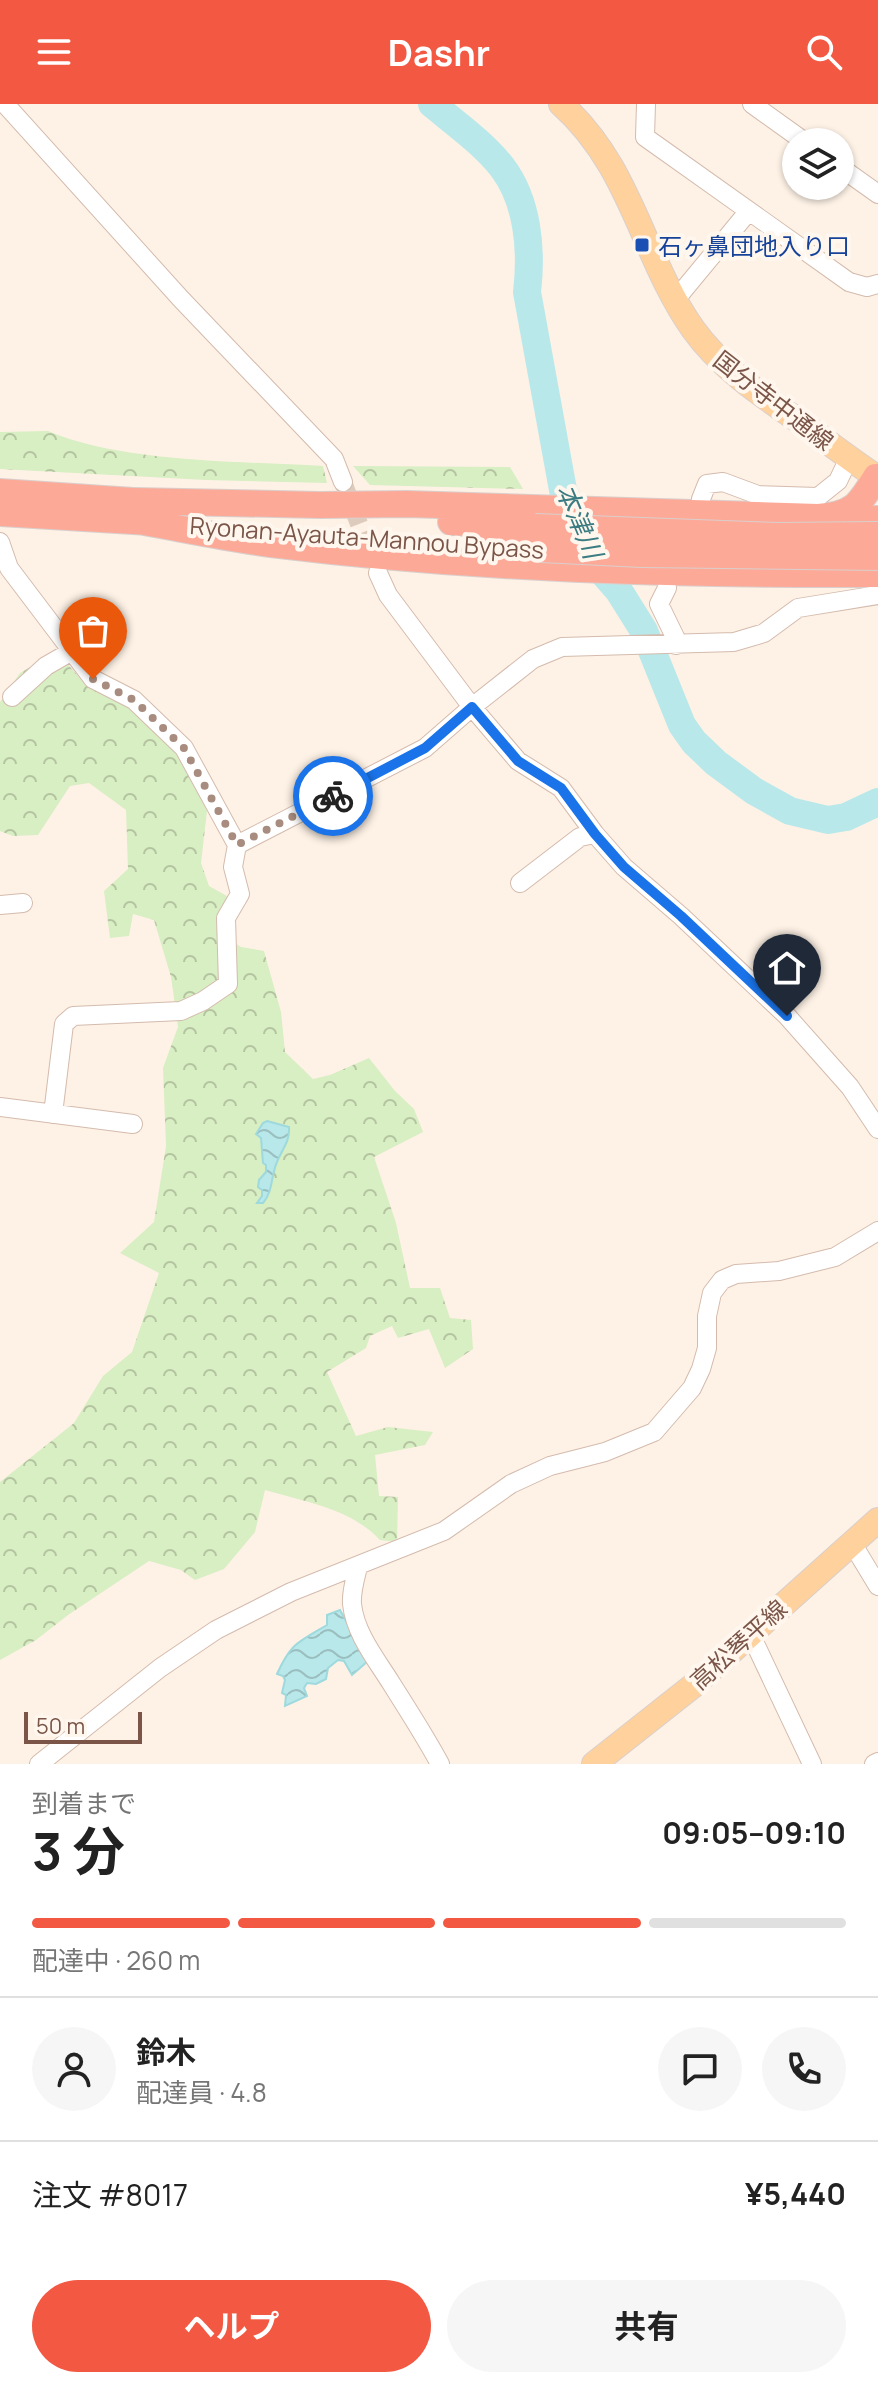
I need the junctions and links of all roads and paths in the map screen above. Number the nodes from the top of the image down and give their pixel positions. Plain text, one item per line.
1 (5, 104) edge
2 (561, 104) edge
3 (646, 104) edge
4 (752, 104) edge
5 (785, 128) edge
6 (854, 177) edge
7 (878, 194) edge
8 (748, 212) junction
9 (878, 284) edge
10 (676, 299) junction
11 (849, 458) junction
12 (877, 476) edge
13 (343, 482) tunnel mouth
14 (0, 492) edge
15 (701, 499) dead end
16 (133, 511) junction
17 (0, 513) edge
18 (818, 517) junction
19 (878, 519) edge
20 (878, 535) edge
21 (538, 538) junction
22 (0, 542) edge
23 (878, 557) edge
24 (378, 573) tunnel mouth
25 (878, 574) edge
26 (657, 580) junction
27 (878, 595) edge
28 (671, 645) junction
29 (72, 651) junction
30 (12, 697) dead end
31 (472, 707) junction
32 (595, 834) junction
33 (237, 845) junction
34 (520, 883) dead end
35 (23, 903) dead end
36 (0, 905) edge
37 (0, 1107) edge
38 (53, 1114) junction
39 (133, 1124) dead end
40 (878, 1129) edge
41 (878, 1231) edge
42 (878, 1520) edge
43 (852, 1543) junction
44 (358, 1567) junction
45 (878, 1586) edge
46 (750, 1633) junction
47 (39, 1764) edge
48 (440, 1764) edge
49 (594, 1764) edge
50 (812, 1764) edge

1 - 13 street
2 - 10 main road, 国分寺中通線
3 - 8 street
4 - 5 street
6 - 7 street
8 - 9 street
8 - 10 street
10 - 11 main road, 国分寺中通線
11 - 12 main road, 国分寺中通線
11 - 15 street
12 - 18 highway
14 - 16 highway, Ryonan-Ayauta-Mannou Bypass
16 - 17 highway, Ryonan-Ayauta-Mannou Bypass
16 - 21 highway
16 - 21 highway, Ryonan-Ayauta-Mannou Bypass
18 - 19 highway
18 - 21 highway
20 - 21 highway, Ryonan-Ayauta-Mannou Bypass, bridge
21 - 23 highway, Ryonan-Ayauta-Mannou Bypass, bridge
21 - 26 highway
22 - 29 street
24 - 31 street
25 - 26 highway
26 - 28 street
27 - 28 street
28 - 31 street
29 - 30 street
29 - 33 street
31 - 32 street
31 - 33 street
32 - 34 street
32 - 40 street
33 - 38 street
35 - 36 street
37 - 38 street
38 - 39 street
41 - 44 street
42 - 43 main road, 高松琴平線
43 - 45 street
43 - 46 main road, 高松琴平線
44 - 47 street
44 - 48 street
46 - 49 main road, 高松琴平線
46 - 50 street

